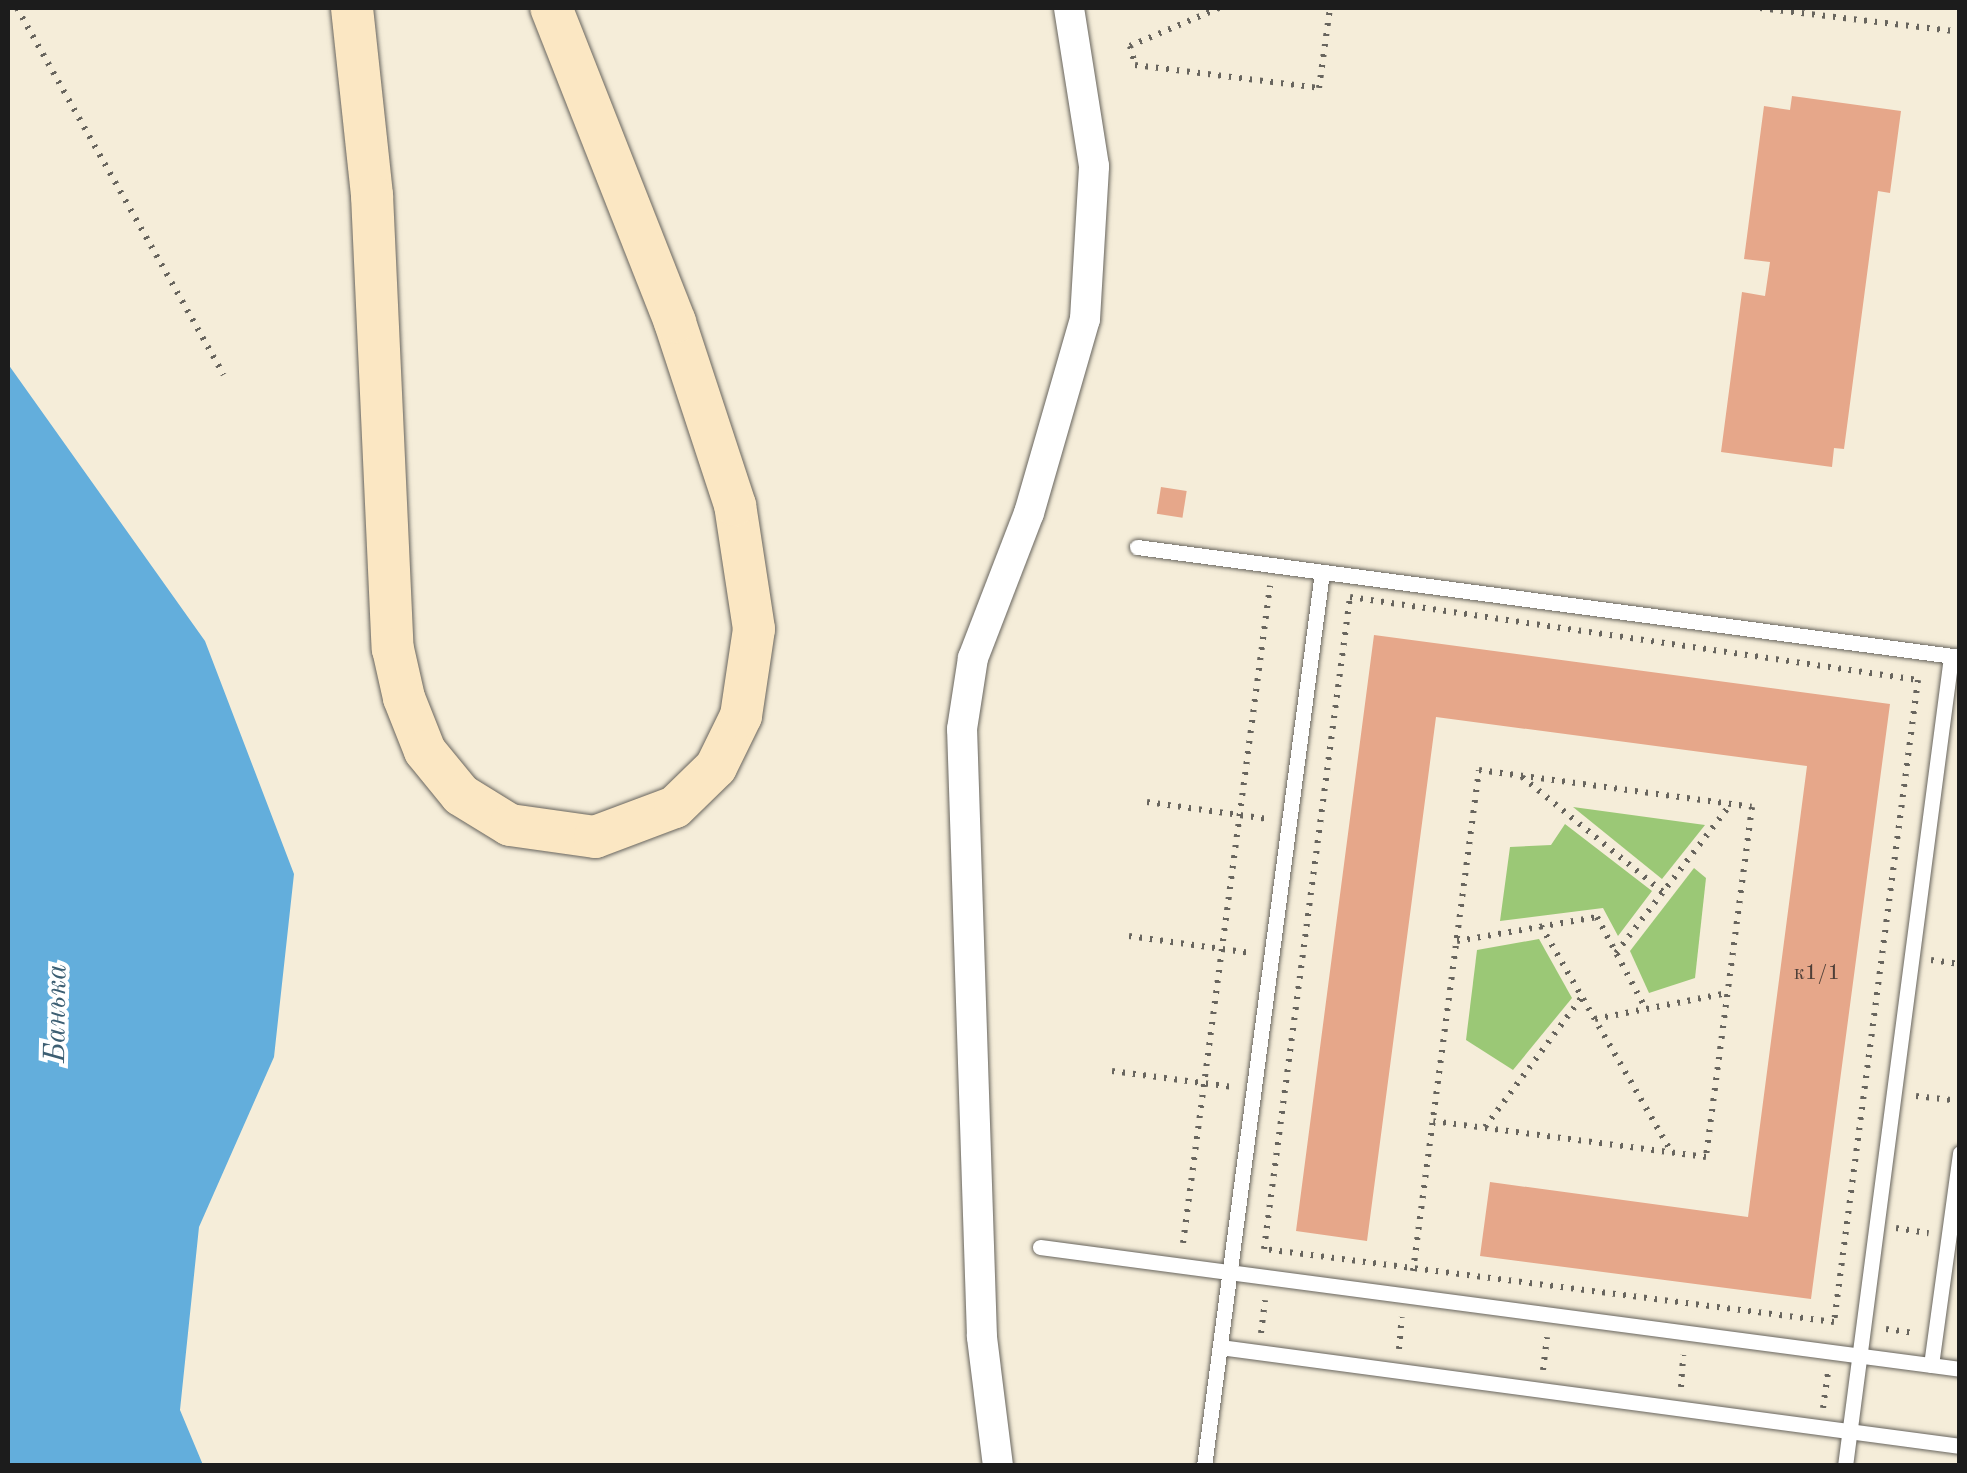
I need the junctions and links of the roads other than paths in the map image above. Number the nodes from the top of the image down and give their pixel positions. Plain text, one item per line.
1 (352, 8) edge
2 (551, 8) edge
3 (1069, 8) edge
4 (1137, 547) dead end
5 (1322, 572) junction
6 (1956, 656) edge
7 (1960, 1153) edge
8 (1040, 1247) dead end
9 (1230, 1272) junction
10 (1220, 1347) junction
11 (1859, 1356) junction
12 (1932, 1365) junction
13 (1960, 1369) edge
14 (1849, 1431) junction
15 (1960, 1446) edge
16 (998, 1466) edge
17 (1204, 1466) edge
18 (1845, 1466) edge

1 - 2 street
3 - 16 street
4 - 5 lane
5 - 6 lane
5 - 9 lane
6 - 11 lane
7 - 12 lane
8 - 9 lane
9 - 10 lane
9 - 11 lane
10 - 14 lane
10 - 17 lane
11 - 12 lane
11 - 14 lane
12 - 13 lane
14 - 15 lane
14 - 18 lane

